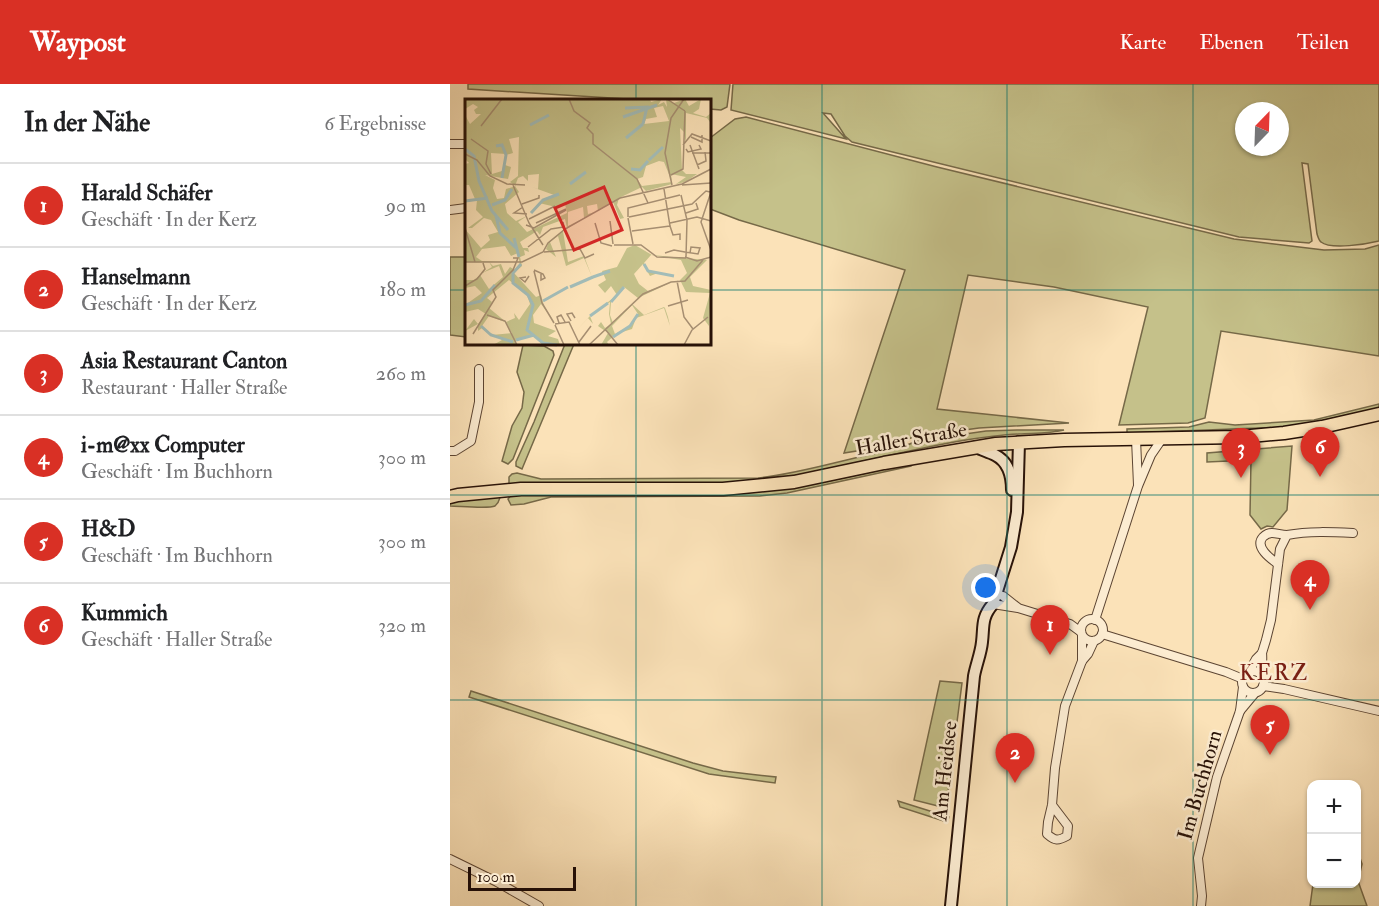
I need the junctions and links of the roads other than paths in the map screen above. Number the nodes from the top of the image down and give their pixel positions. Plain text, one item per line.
1 (465, 208) edge
2 (450, 210) edge
3 (479, 369) dead end
4 (1379, 414) edge
5 (1136, 439) junction
6 (1162, 439) junction
7 (1019, 442) junction
8 (976, 447) junction
9 (450, 451) edge
10 (1138, 486) junction
11 (450, 497) edge
12 (1353, 533) dead end
13 (1287, 536) junction
14 (1011, 547) junction
15 (1278, 564) junction
16 (994, 599) junction
17 (1095, 620) junction
18 (1082, 631) junction
19 (1102, 634) junction
20 (1094, 641) junction
21 (1262, 652) junction
22 (1082, 661) junction
23 (1249, 672) junction
24 (1262, 676) junction
25 (1243, 683) junction
26 (1263, 686) junction
27 (1255, 693) junction
28 (1240, 711) junction
29 (1379, 711) edge
30 (1052, 805) dead end
31 (450, 859) edge
32 (539, 906) edge
33 (951, 906) edge
34 (1201, 906) edge

1 - 2 street
3 - 9 street
4 - 6 main road, Haller Straße
5 - 6 main road, Haller Straße
5 - 7 main road, Haller Straße
5 - 10 street
6 - 10 street
7 - 8 main road, Haller Straße
7 - 14 main road
8 - 11 main road, Haller Straße
8 - 14 main road
10 - 17 street
12 - 13 street
13 - 15 street
13 - 15 street
14 - 16 main road, Am Heidsee
15 - 21 street
16 - 18 street
16 - 33 main road, Am Heidsee
17 - 18 street
17 - 19 street
18 - 20 street
18 - 22 street
19 - 20 street
19 - 25 street
20 - 22 street
21 - 23 street
21 - 24 street
22 - 30 street
23 - 24 street
23 - 25 street
24 - 26 street
25 - 27 street
25 - 28 street, Im Buchhorn
26 - 27 street
26 - 29 street
27 - 28 street, Im Buchhorn
28 - 34 street, Im Buchhorn
31 - 32 street

